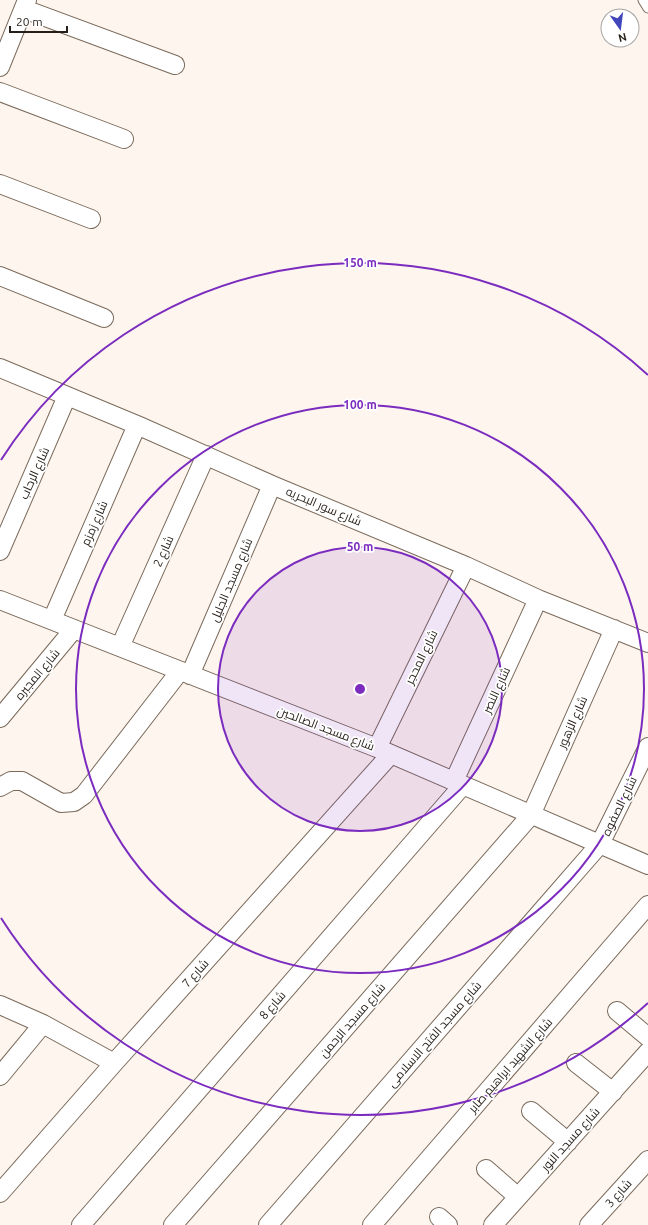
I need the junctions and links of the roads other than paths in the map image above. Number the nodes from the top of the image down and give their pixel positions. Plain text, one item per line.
1 (643, 0) edge
2 (26, 4) edge
3 (648, 8) edge
4 (175, 65) dead end
5 (0, 67) edge
6 (0, 92) edge
7 (124, 139) dead end
8 (0, 184) edge
9 (91, 219) dead end
10 (0, 276) edge
11 (104, 318) dead end
12 (0, 368) edge
13 (67, 396) junction
14 (137, 425) junction
15 (206, 455) junction
16 (272, 485) junction
17 (0, 551) edge
18 (466, 566) junction
19 (538, 599) junction
20 (0, 600) edge
21 (52, 620) junction
22 (74, 629) junction
23 (614, 629) junction
24 (648, 643) edge
25 (120, 647) junction
26 (185, 673) junction
27 (0, 718) edge
28 (648, 747) edge
29 (384, 751) junction
30 (458, 783) junction
31 (0, 787) edge
32 (530, 815) junction
33 (600, 844) junction
34 (648, 865) edge
35 (648, 905) edge
36 (0, 1005) edge
37 (617, 1011) dead end
38 (43, 1024) junction
39 (648, 1037) edge
40 (648, 1052) edge
41 (114, 1063) junction
42 (576, 1063) dead end
43 (0, 1076) edge
44 (613, 1092) junction
45 (531, 1111) dead end
46 (568, 1142) junction
47 (648, 1160) edge
48 (486, 1168) dead end
49 (0, 1194) edge
50 (518, 1197) junction
51 (81, 1225) edge
52 (174, 1225) edge
53 (268, 1225) edge
54 (372, 1225) edge
55 (493, 1225) edge
56 (589, 1225) edge

1 - 3 lane
2 - 4 street
2 - 5 street
6 - 7 street
8 - 9 street
10 - 11 street
12 - 13 street, شارع سور البحريه
13 - 14 street, شارع سور البحريه
13 - 17 street, شارع الرحاب
14 - 15 street, شارع سور البحريه
14 - 21 street, شارع زمزم
15 - 16 street, شارع سور البحريه
15 - 25 street, شارع 2
16 - 18 street, شارع سور البحريه
16 - 26 street, شارع مسجد الجليل
18 - 19 street, شارع سور البحريه
18 - 29 street, شارع المحجر
19 - 23 street, شارع سور البحريه
19 - 30 street, شارع النصر
20 - 21 street, شارع مسجد الصالحين
21 - 22 street, شارع مسجد الصالحين
22 - 25 street, شارع مسجد الصالحين
22 - 27 street, شارع المجبره
23 - 24 street, شارع سور البحريه
23 - 32 street, شارع الزهور
25 - 26 street, شارع مسجد الصالحين
26 - 29 street, شارع مسجد الصالحين
26 - 31 street, شارع مسجد الجليل
28 - 33 street, شارع الصفوه
29 - 30 street, شارع مسجد الصالحين
29 - 41 street, شارع 7
30 - 32 street, شارع مسجد الصالحين
30 - 51 street, شارع 8
32 - 33 street, شارع مسجد الصالحين
32 - 52 street, شارع مسجد الرحمن
33 - 34 street, شارع مسجد الصالحين
33 - 53 street, شارع مسجد الفتح الاسلامى
35 - 54 street, شارع الشهيد ابراهيم صابر
36 - 38 street
37 - 39 street
38 - 41 street
38 - 43 street
40 - 44 street, شارع مسجد النور
41 - 49 street, شارع 7
42 - 44 street
44 - 46 street, شارع مسجد النور
45 - 46 street
46 - 50 street, شارع مسجد النور
47 - 56 street, شارع 3
48 - 50 street
50 - 55 street, شارع مسجد النور

